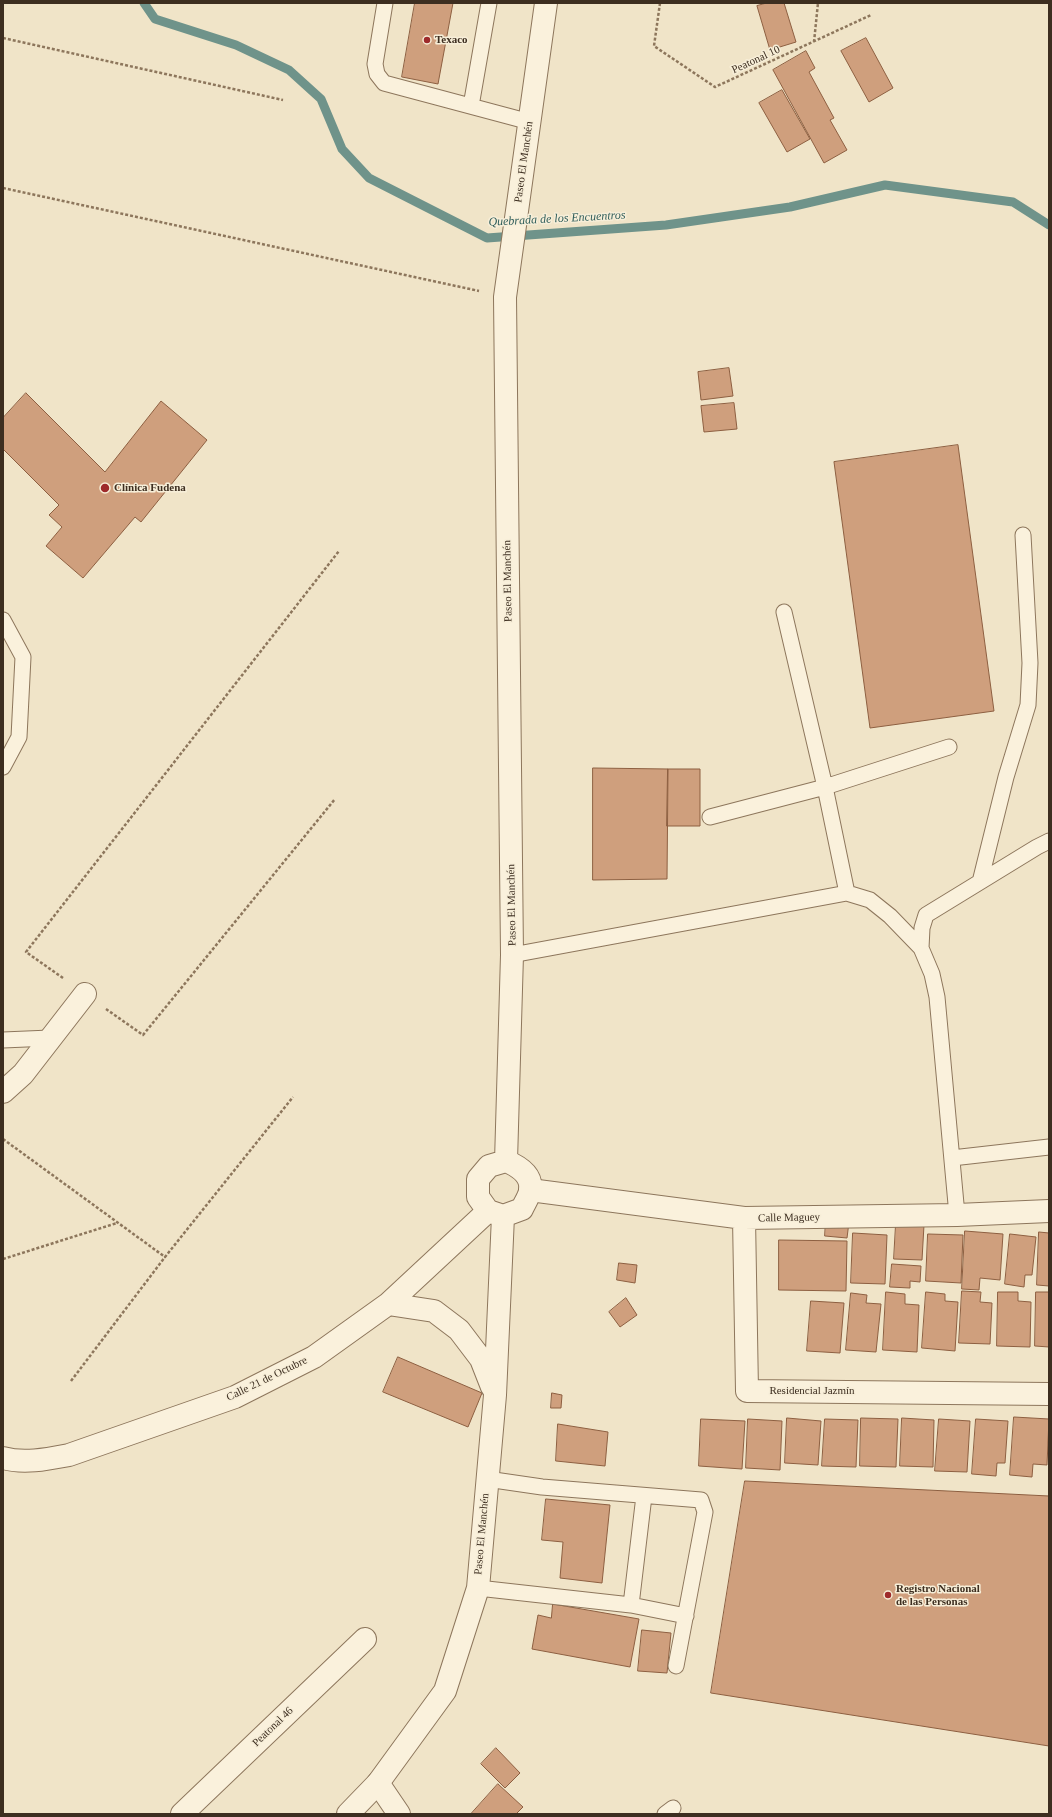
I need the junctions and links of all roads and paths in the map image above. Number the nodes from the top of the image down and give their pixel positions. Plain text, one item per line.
1 (385, 3) edge
2 (489, 3) edge
3 (546, 3) edge
4 (660, 3) edge
5 (818, 3) edge
6 (871, 15) dead end
7 (3, 38) edge
8 (814, 42) junction
9 (283, 100) dead end
10 (471, 106) junction
11 (530, 122) junction
12 (3, 188) edge
13 (505, 297) junction
14 (1023, 535) dead end
15 (339, 551) dead end
16 (784, 612) dead end
17 (3, 620) edge
18 (949, 747) dead end
19 (3, 767) edge
20 (825, 787) junction
21 (335, 800) dead end
22 (710, 817) dead end
23 (1049, 841) edge
24 (980, 882) junction
25 (847, 893) junction
26 (921, 948) junction
27 (512, 955) junction
28 (85, 994) junction
29 (50, 1038) junction
30 (3, 1040) edge
31 (3, 1092) edge
32 (293, 1097) dead end
33 (3, 1139) edge
34 (1049, 1147) edge
35 (952, 1158) junction
36 (506, 1161) junction
37 (530, 1190) junction
38 (1049, 1211) edge
39 (495, 1214) junction
40 (957, 1215) junction
41 (744, 1218) junction
42 (118, 1223) junction
43 (165, 1257) junction
44 (3, 1259) edge
45 (388, 1304) junction
46 (71, 1381) dead end
47 (1049, 1394) edge
48 (495, 1395) junction
49 (5, 1462) edge
50 (487, 1480) junction
51 (644, 1496) junction
52 (478, 1588) junction
53 (631, 1605) junction
54 (686, 1616) junction
55 (365, 1639) dead end
56 (676, 1666) dead end
57 (378, 1783) junction
58 (395, 1813) edge
59 (182, 1814) edge
60 (348, 1814) edge

1 - 10 lane
2 - 10 lane
3 - 11 street, Paseo El Manchén
4 - 8 path, Peatonal 10
5 - 8 path
6 - 8 path, Peatonal 10
7 - 9 path
10 - 11 lane
11 - 13 street, Paseo El Manchén
12 - 13 path
13 - 27 street, Paseo El Manchén
14 - 24 lane
15 - 28 path
16 - 20 lane
17 - 19 lane
18 - 20 lane
20 - 22 lane
20 - 25 lane
21 - 28 path
23 - 24 lane
24 - 26 lane
25 - 26 lane
25 - 27 lane
26 - 35 lane
27 - 36 street, Paseo El Manchén
28 - 29 street
29 - 30 lane
29 - 31 street
32 - 43 path
33 - 42 path
34 - 35 lane
35 - 40 lane
36 - 37 street
36 - 39 street
37 - 39 street
37 - 41 street, Calle Maguey
38 - 40 street, Calle Maguey
39 - 45 street, Calle 21 de Octubre
39 - 48 street, Paseo El Manchén
40 - 41 street, Calle Maguey
41 - 47 street, Residencial Jazmín
42 - 43 path
42 - 44 path
43 - 46 path
45 - 48 street
45 - 49 street, Calle 21 de Octubre
48 - 50 street, Paseo El Manchén
50 - 51 lane
50 - 52 street, Paseo El Manchén
51 - 53 lane
51 - 54 lane
52 - 53 lane
52 - 57 street, Paseo El Manchén
53 - 54 lane
54 - 56 lane
55 - 59 street, Peatonal 46
57 - 58 street
57 - 60 street, Paseo El Manchén

